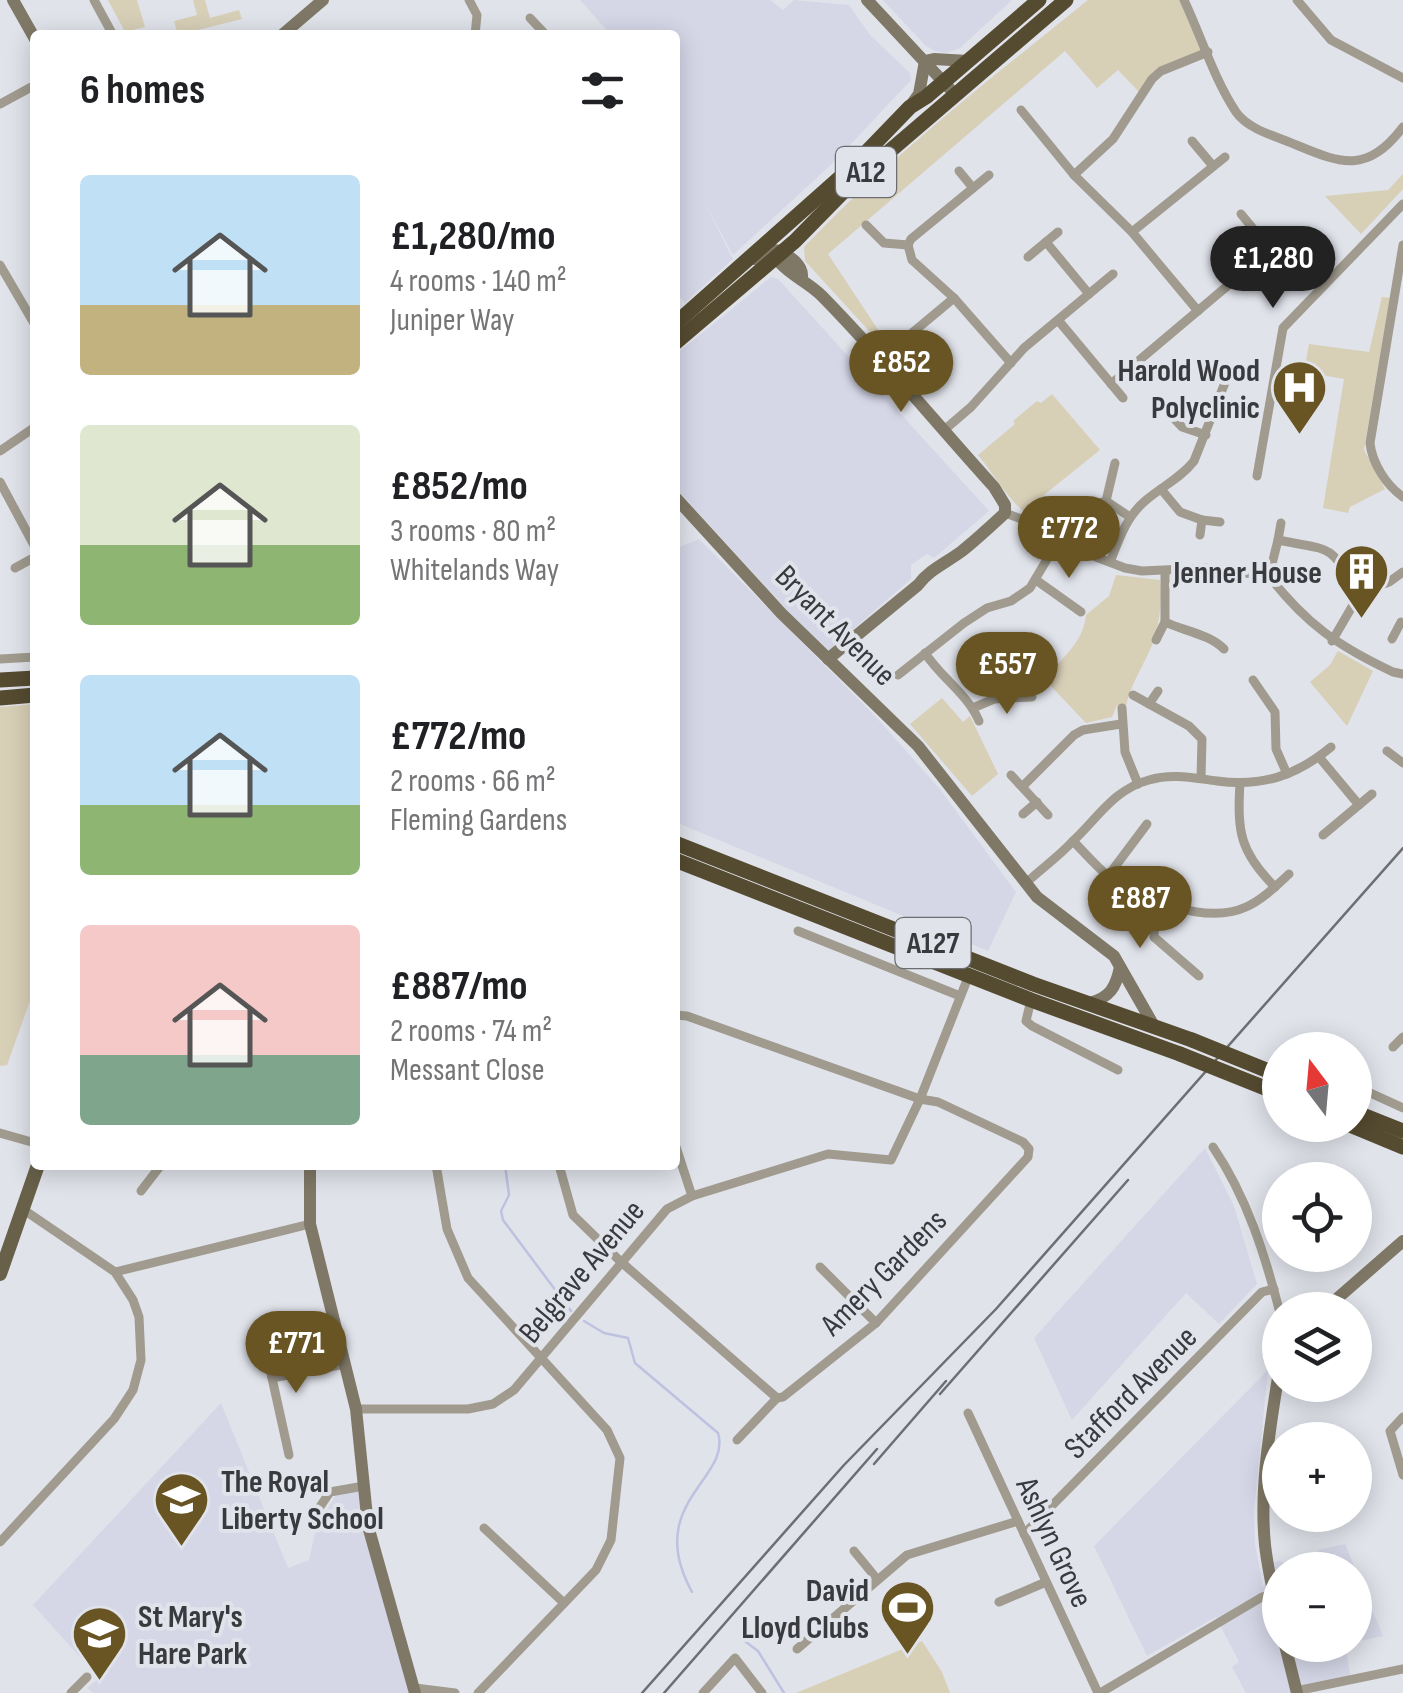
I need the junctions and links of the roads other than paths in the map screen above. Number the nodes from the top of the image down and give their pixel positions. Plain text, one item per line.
1 (13, 0) edge
2 (94, 0) edge
3 (324, 0) edge
4 (866, 0) edge
5 (1039, 0) edge
6 (1066, 0) edge
7 (1184, 0) edge
8 (1296, 0) edge
9 (475, 2) edge
10 (530, 18) dead end
11 (110, 30) edge
12 (288, 30) edge
13 (476, 30) edge
14 (541, 30) edge
15 (30, 31) edge
16 (1208, 52) junction
17 (968, 61) junction
18 (925, 62) junction
19 (1403, 78) edge
20 (944, 81) junction
21 (30, 88) edge
22 (956, 96) junction
23 (0, 104) edge
24 (910, 107) junction
25 (1020, 110) dead end
26 (1403, 128) edge
27 (1192, 141) dead end
28 (1225, 157) dead end
29 (1213, 166) junction
30 (959, 171) dead end
31 (1074, 175) junction
32 (989, 176) dead end
33 (973, 188) junction
34 (1403, 204) edge
35 (1241, 214) dead end
36 (866, 225) dead end
37 (778, 232) junction
38 (1058, 232) dead end
39 (1132, 232) junction
40 (1046, 242) junction
41 (908, 245) junction
42 (1403, 245) edge
43 (1270, 250) junction
44 (781, 252) junction
45 (1028, 257) dead end
46 (749, 258) junction
47 (1283, 265) dead end
48 (0, 266) edge
49 (1113, 274) dead end
50 (1089, 294) junction
51 (954, 298) junction
52 (1198, 311) junction
53 (30, 317) edge
54 (680, 320) edge
55 (1058, 320) junction
56 (680, 339) edge
57 (900, 342) dead end
58 (1010, 363) junction
59 (1228, 374) dead end
60 (1111, 384) junction
61 (1123, 398) dead end
62 (1167, 411) dead end
63 (30, 430) edge
64 (944, 430) junction
65 (1206, 435) junction
66 (0, 451) edge
67 (1116, 464) dead end
68 (1257, 476) dead end
69 (0, 482) edge
70 (1161, 489) junction
71 (1403, 497) edge
72 (1106, 500) junction
73 (680, 501) edge
74 (1005, 513) junction
75 (1080, 513) dead end
76 (1130, 517) junction
77 (1202, 520) junction
78 (1220, 522) dead end
79 (1281, 523) dead end
80 (1062, 534) junction
81 (1200, 535) dead end
82 (30, 537) edge
83 (1278, 540) junction
84 (30, 560) edge
85 (1110, 562) junction
86 (15, 568) dead end
87 (1164, 571) junction
88 (1403, 572) edge
89 (1269, 576) junction
90 (1036, 580) junction
91 (1360, 592) junction
92 (1081, 612) dead end
93 (1165, 622) junction
94 (1156, 640) dead end
95 (1332, 641) junction
96 (1224, 648) dead end
97 (925, 654) junction
98 (30, 656) edge
99 (0, 659) edge
100 (828, 660) junction
101 (1403, 674) edge
102 (898, 675) dead end
103 (0, 680) edge
104 (1253, 680) dead end
105 (30, 682) edge
106 (30, 684) edge
107 (1158, 691) dead end
108 (1133, 695) dead end
109 (1032, 697) dead end
110 (0, 698) edge
111 (1148, 704) junction
112 (973, 708) junction
113 (1122, 708) dead end
114 (979, 721) dead end
115 (1121, 724) junction
116 (1330, 748) dead end
117 (1387, 752) dead end
118 (1319, 757) junction
119 (1403, 763) edge
120 (1287, 774) junction
121 (1010, 775) dead end
122 (1202, 778) junction
123 (1240, 783) junction
124 (1138, 784) junction
125 (1023, 786) junction
126 (1372, 794) dead end
127 (1037, 802) junction
128 (1358, 805) junction
129 (1023, 814) dead end
130 (1048, 815) dead end
131 (1147, 824) dead end
132 (1323, 835) dead end
133 (1074, 842) junction
134 (680, 845) edge
135 (680, 862) edge
136 (1289, 874) dead end
137 (1108, 876) junction
138 (1026, 883) junction
139 (1275, 887) junction
140 (1162, 902) junction
141 (798, 930) dead end
142 (1154, 934) junction
143 (1142, 936) dead end
144 (1120, 966) junction
145 (1188, 966) junction
146 (968, 976) junction
147 (1179, 976) dead end
148 (1199, 976) dead end
149 (960, 996) junction
150 (1031, 1000) junction
151 (1090, 1003) junction
152 (680, 1015) edge
153 (1154, 1026) junction
154 (1403, 1037) edge
155 (1393, 1047) dead end
156 (1262, 1068) edge
157 (1118, 1070) dead end
158 (1262, 1087) edge
159 (1372, 1094) edge
160 (920, 1099) junction
161 (1403, 1108) edge
162 (1372, 1118) edge
163 (1402, 1128) edge
164 (0, 1133) edge
165 (1372, 1134) edge
166 (30, 1142) edge
167 (1213, 1147) dead end
168 (1403, 1147) edge
169 (680, 1159) edge
170 (36, 1170) edge
171 (158, 1170) edge
172 (310, 1170) edge
173 (437, 1170) edge
174 (560, 1170) edge
175 (140, 1191) dead end
176 (692, 1196) junction
177 (24, 1210) junction
178 (310, 1224) junction
179 (1403, 1241) edge
180 (620, 1261) junction
181 (820, 1266) dead end
182 (114, 1272) junction
183 (0, 1274) edge
184 (1274, 1289) junction
185 (1275, 1292) edge
186 (1345, 1292) edge
187 (876, 1323) junction
188 (262, 1336) dead end
189 (540, 1358) junction
190 (345, 1364) junction
191 (272, 1378) junction
192 (777, 1398) junction
193 (1275, 1402) edge
194 (356, 1409) junction
195 (968, 1413) dead end
196 (1403, 1417) edge
197 (736, 1440) dead end
198 (289, 1455) dead end
199 (1403, 1474) edge
200 (364, 1486) junction
201 (313, 1518) dead end
202 (1018, 1521) junction
203 (484, 1528) dead end
204 (1024, 1534) junction
205 (0, 1542) edge
206 (854, 1552) dead end
207 (1268, 1552) edge
208 (877, 1579) junction
209 (1046, 1582) junction
210 (1262, 1597) edge
211 (998, 1602) dead end
212 (564, 1603) junction
213 (797, 1649) dead end
214 (1289, 1662) edge
215 (1403, 1669) edge
216 (86, 1677) dead end
217 (415, 1690) edge
218 (1296, 1692) edge
219 (71, 1693) edge
220 (455, 1693) edge
221 (478, 1693) edge
222 (703, 1693) edge
223 (762, 1693) edge
224 (1099, 1693) edge

1 - 15 street
2 - 11 street
3 - 12 street
4 - 18 street
5 - 17 highway, A12
6 - 22 highway, A12
7 - 16 street
8 - 19 street
9 - 13 street
10 - 14 street
16 - 26 street
16 - 31 street
17 - 18 street
17 - 20 highway, A12
18 - 20 street
18 - 24 street
20 - 22 street
20 - 24 highway, A12
21 - 23 street
22 - 44 highway, A12
24 - 37 highway, A12
25 - 31 street
27 - 29 street
28 - 29 street
29 - 39 street
30 - 33 street
31 - 39 street
32 - 33 street
33 - 41 street
34 - 68 street
35 - 43 street
36 - 41 street
37 - 44 highway
37 - 46 highway, A12
38 - 40 street
39 - 52 street
40 - 45 street
40 - 50 street
41 - 51 street
42 - 71 street
43 - 47 street
43 - 52 street
44 - 46 street, A12
44 - 56 highway, A12
44 - 64 street
46 - 54 highway, A12
48 - 53 street
49 - 50 street
50 - 55 street
51 - 57 street
51 - 58 street
52 - 60 street
55 - 58 street
55 - 60 street
58 - 64 street
59 - 65 street
60 - 61 street
62 - 65 street
63 - 66 street
64 - 74 street
65 - 70 street
67 - 72 street
69 - 82 street
70 - 76 street
70 - 77 street
72 - 75 street
72 - 76 street
73 - 100 street, Bryant Avenue
74 - 80 street
74 - 100 street
76 - 85 street
77 - 78 street
77 - 81 street
79 - 83 street
80 - 85 street
80 - 90 street
83 - 89 street
83 - 91 street
84 - 86 street
85 - 87 street
87 - 89 street
87 - 93 street
88 - 91 street
89 - 95 street
90 - 92 street
90 - 97 street
91 - 95 street
93 - 94 street
93 - 96 street
95 - 101 street
97 - 102 street
97 - 112 street
98 - 99 street
100 - 138 street, Bryant Avenue
103 - 105 highway
104 - 120 street
106 - 110 highway
107 - 111 street
108 - 111 street
109 - 112 street
111 - 122 street
112 - 114 street
113 - 115 street
115 - 124 street
115 - 125 street
116 - 118 street
117 - 119 street
118 - 120 street
118 - 128 street
120 - 123 street
121 - 125 street
122 - 123 street
122 - 124 street
123 - 139 street
124 - 133 street
125 - 127 street
126 - 128 street
127 - 129 street
127 - 130 street
128 - 132 street
131 - 137 street
133 - 137 street
133 - 138 street
134 - 151 highway, A127
135 - 146 highway, A127
136 - 139 street
137 - 140 street
138 - 144 street, Bryant Avenue
139 - 140 street
140 - 142 street
141 - 149 street
142 - 143 street
142 - 145 street
144 - 151 street
144 - 153 street, Bryant Avenue
145 - 147 street
145 - 148 street
146 - 149 street, Belgrave Avenue
146 - 150 highway, A127
149 - 160 street, Belgrave Avenue
150 - 157 street
150 - 158 highway, A127, bridge
151 - 153 highway, A127
152 - 160 street
153 - 156 highway, A127, bridge
154 - 155 street
159 - 161 street
160 - 176 street, Belgrave Avenue
160 - 187 street, Amery Gardens
162 - 163 highway
164 - 166 street
165 - 168 highway
167 - 184 street
169 - 176 street
170 - 177 main road
171 - 175 street
172 - 178 street
173 - 189 street
174 - 180 street
176 - 180 street, Belgrave Avenue
177 - 182 street
177 - 183 main road
178 - 182 street
178 - 190 street
179 - 186 street
180 - 189 street, Belgrave Avenue
180 - 192 street
181 - 187 street
182 - 205 street
184 - 185 street
184 - 204 street, Stafford Avenue
187 - 192 street, Amery Gardens
188 - 191 street
189 - 194 street, Belgrave Avenue
189 - 212 street
190 - 191 street
190 - 194 street
191 - 198 street
192 - 197 street, Amery Gardens
193 - 207 street
194 - 200 street
195 - 202 street, Ashlyn Grove
196 - 199 street
200 - 201 street
200 - 217 street
202 - 204 street, Ashlyn Grove
202 - 208 street
203 - 212 street
204 - 209 street, Ashlyn Grove
206 - 208 street
208 - 213 street
209 - 211 street
209 - 224 street, Ashlyn Grove
210 - 224 street
212 - 221 street
214 - 218 street
215 - 218 street
216 - 219 street
217 - 220 street
222 - 223 street

